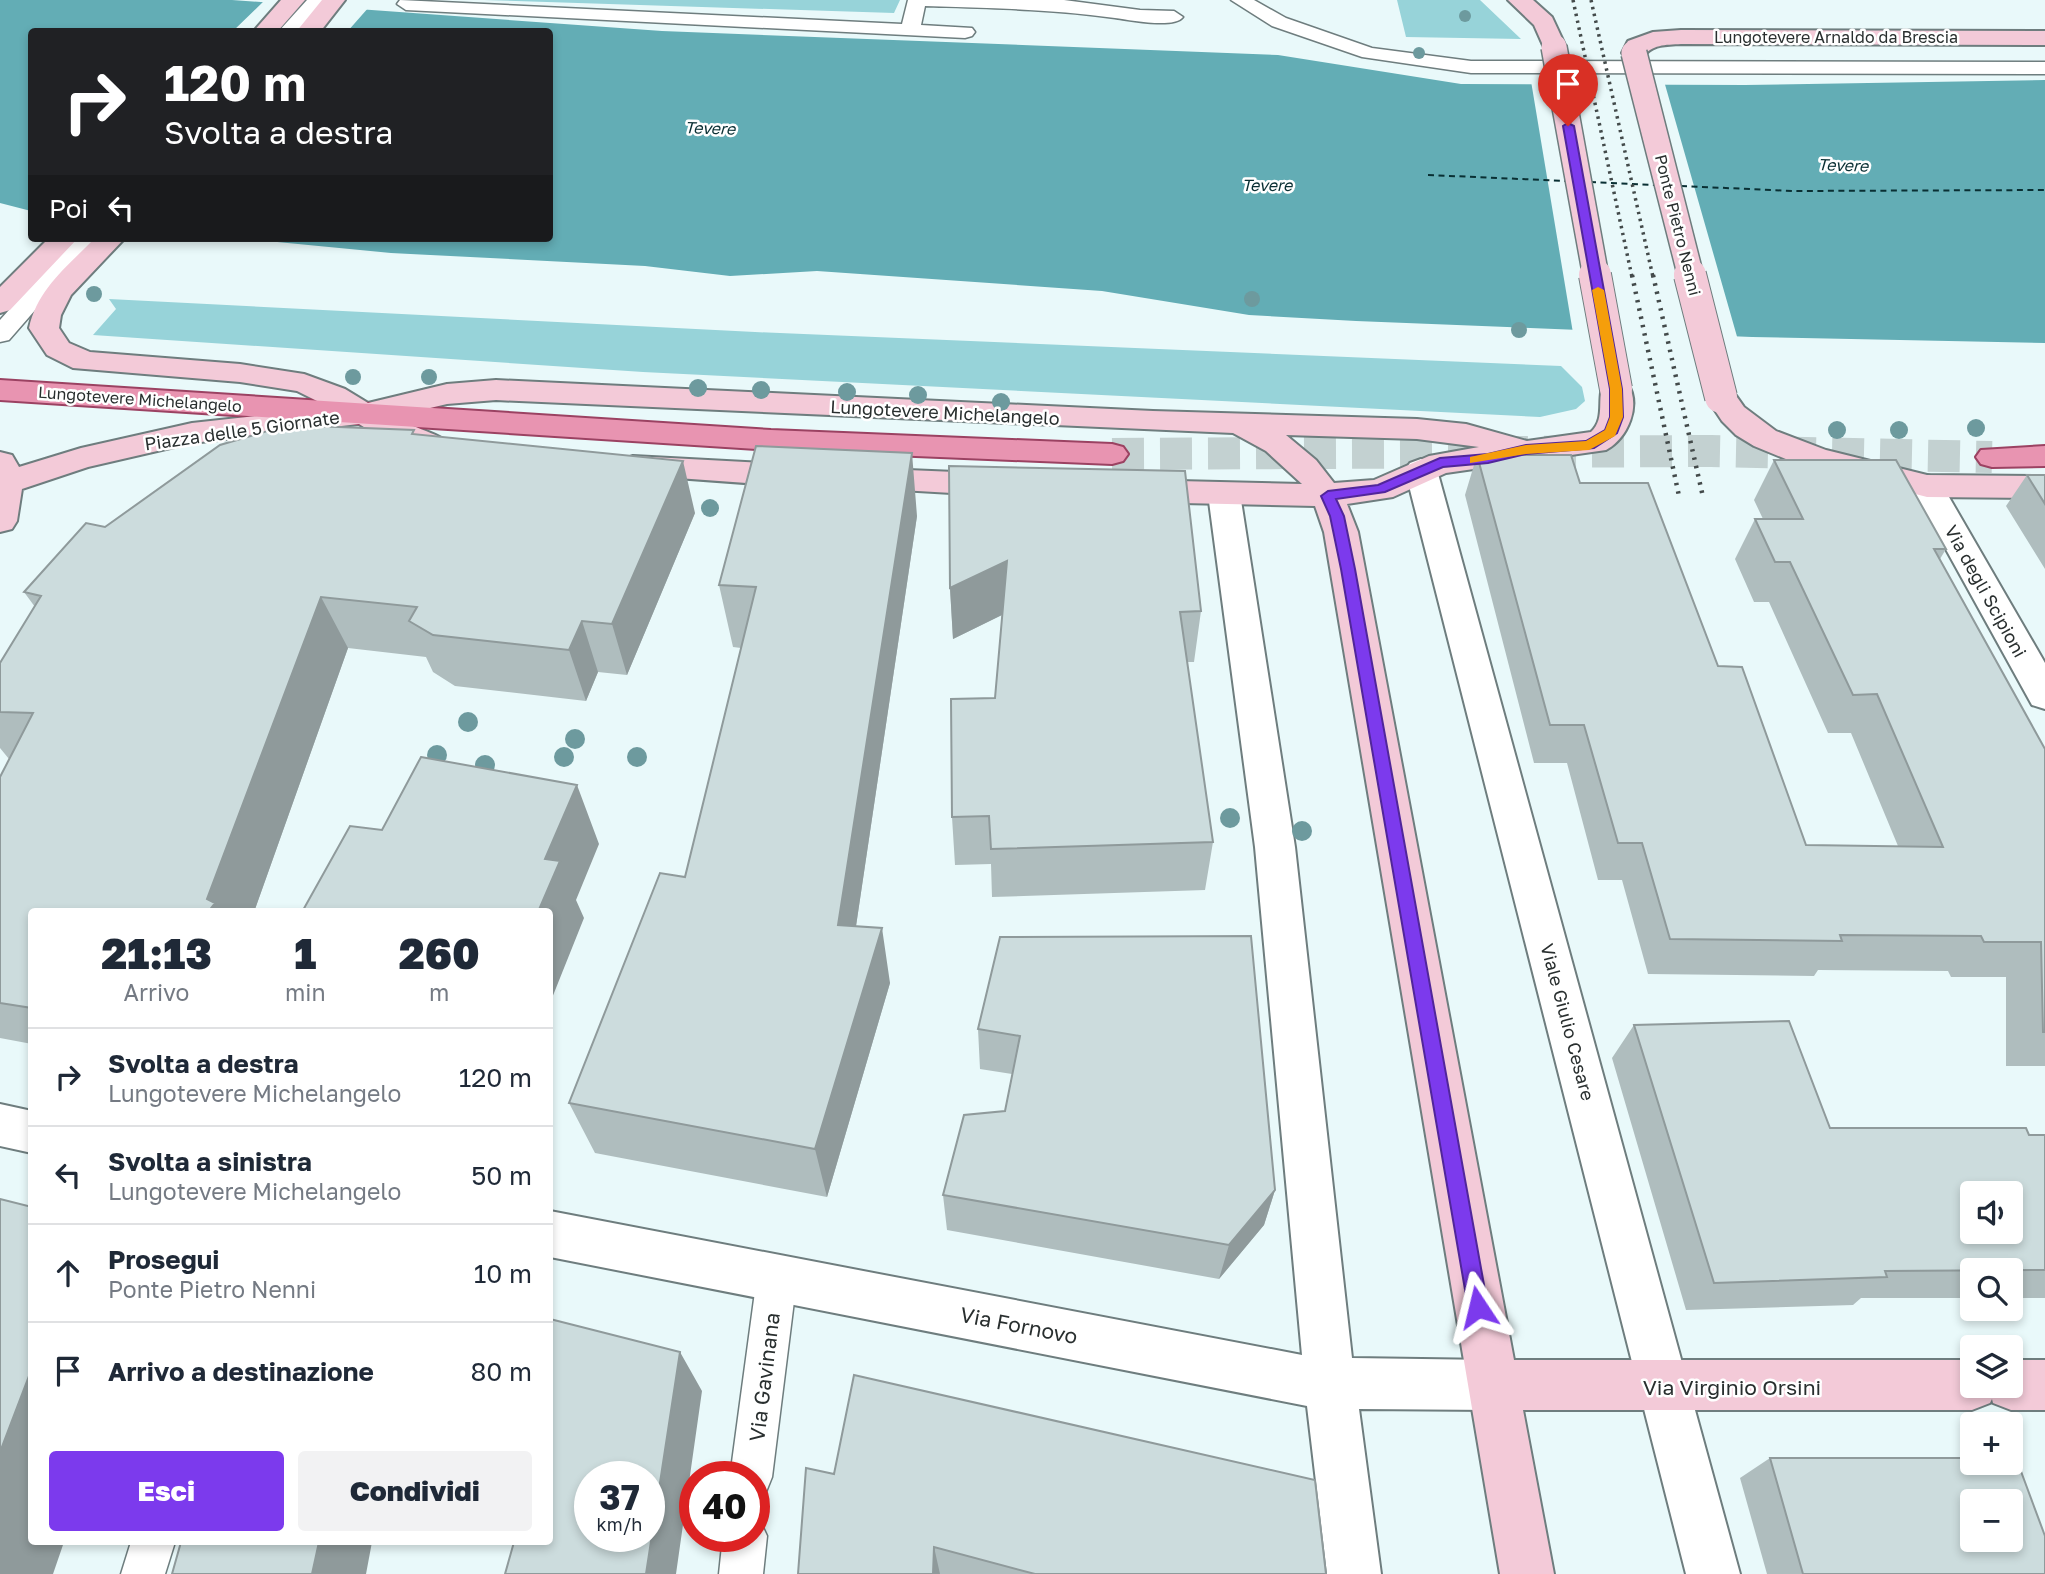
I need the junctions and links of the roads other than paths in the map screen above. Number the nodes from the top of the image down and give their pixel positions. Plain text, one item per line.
1 (294, 0) edge
2 (317, 0) edge
3 (334, 0) edge
4 (919, 0) edge
5 (1240, 0) edge
6 (1519, 0) edge
7 (406, 5) dead end
8 (1174, 17) dead end
9 (268, 28) edge
10 (291, 28) edge
11 (310, 28) edge
12 (910, 30) junction
13 (965, 32) dead end
14 (2045, 37) edge
15 (1634, 53) joint
16 (2045, 68) edge
17 (60, 242) edge
18 (84, 242) edge
19 (106, 242) edge
20 (50, 290) junction
21 (0, 304) edge
22 (0, 335) edge
23 (0, 390) edge
24 (364, 414) junction
25 (1238, 424) junction
26 (1526, 450) junction
27 (463, 454) edge
28 (1112, 454) tunnel mouth
29 (2045, 456) edge
30 (1992, 457) tunnel mouth
31 (606, 465) edge
32 (1421, 470) junction
33 (2, 475) edge
34 (1031, 486) edge
35 (1927, 486) junction
36 (2045, 487) edge
37 (1100, 489) edge
38 (1224, 494) junction
39 (1328, 496) junction
40 (0, 521) edge
41 (2045, 695) edge
42 (0, 1125) edge
43 (28, 1131) edge
44 (553, 1235) edge
45 (777, 1277) junction
46 (1330, 1383) junction
47 (1492, 1385) junction
48 (1960, 1385) edge
49 (2023, 1385) edge
50 (2045, 1385) edge
51 (1666, 1387) junction
52 (753, 1461) edge
53 (152, 1545) edge
54 (743, 1552) edge
55 (143, 1574) edge
56 (741, 1574) edge
57 (1354, 1574) edge
58 (1527, 1574) edge
59 (1713, 1574) edge

1 - 9 street
2 - 10 lane
3 - 11 street
4 - 8 lane
4 - 12 lane
5 - 16 lane
6 - 26 street, Lungotevere Michelangelo, bridge
7 - 12 lane
12 - 13 lane
14 - 15 street, Lungotevere Arnaldo da Brescia
15 - 35 street, Ponte Pietro Nenni, bridge
17 - 21 street
18 - 20 lane
19 - 20 street, Lungotevere Michelangelo
20 - 22 lane
20 - 24 street, Lungotevere Michelangelo
23 - 24 main road, Lungotevere Michelangelo
24 - 25 street, Lungotevere Michelangelo
24 - 27 street, Lungotevere Michelangelo
24 - 28 main road, Lungotevere Michelangelo
24 - 33 street, Piazza delle 5 Giornate
25 - 26 street, Lungotevere Michelangelo
25 - 39 street
26 - 32 street, Lungotevere Michelangelo
29 - 30 main road
31 - 34 street
32 - 39 street, Lungotevere Michelangelo
32 - 51 street, Viale Giulio Cesare
33 - 40 street
35 - 36 street
35 - 41 street, Via degli Scipioni
37 - 38 street, Lungotevere Michelangelo
38 - 39 street, Lungotevere Michelangelo
38 - 46 street
39 - 47 street
42 - 43 street
44 - 45 street, Via Fornovo
45 - 46 street, Via Fornovo
45 - 52 lane, Via Gavinana
46 - 47 street, Via Fornovo
46 - 57 street
47 - 51 street, Via Virginio Orsini
47 - 58 street
48 - 51 street, Via Virginio Orsini
49 - 50 street
51 - 59 street, Viale Giulio Cesare
53 - 55 lane
54 - 56 lane

